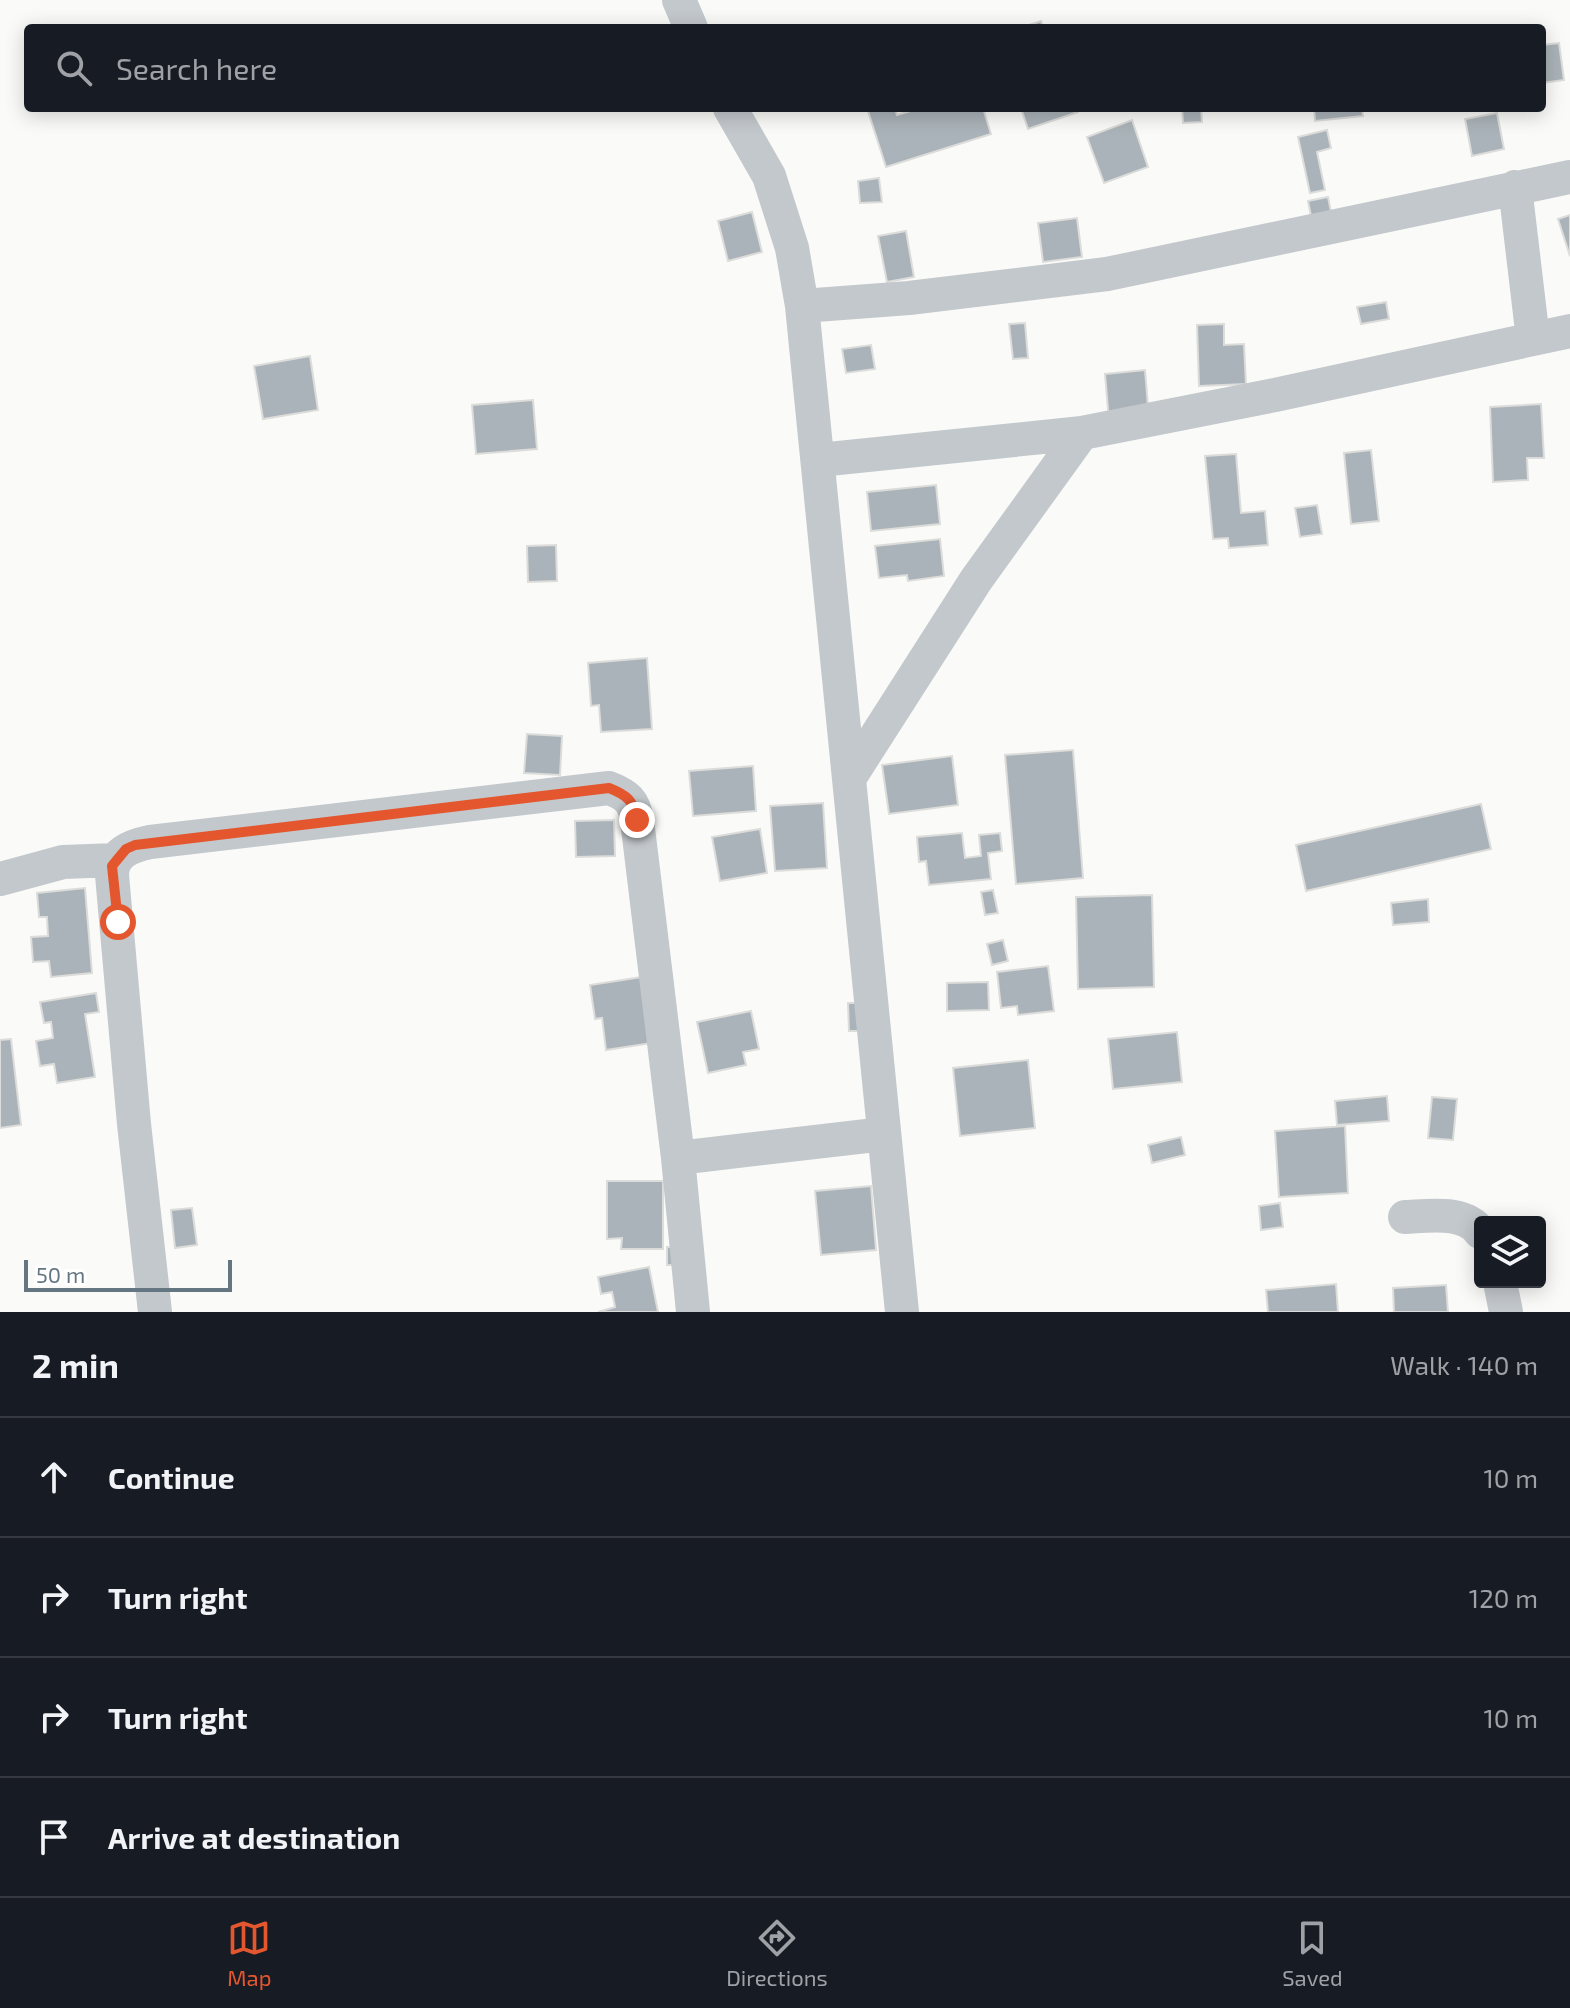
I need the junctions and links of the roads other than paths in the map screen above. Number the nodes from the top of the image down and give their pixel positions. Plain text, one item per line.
1 (679, 0) edge
2 (689, 24) edge
3 (732, 112) edge
4 (1570, 177) edge
5 (1515, 187) junction
6 (802, 306) junction
7 (1570, 331) edge
8 (1533, 339) junction
9 (1082, 433) junction
10 (819, 460) junction
11 (850, 777) junction
12 (116, 860) junction
13 (0, 879) edge
14 (884, 1134) junction
15 (678, 1158) junction
16 (1405, 1217) dead end
17 (1474, 1225) edge
18 (1501, 1288) edge
19 (155, 1312) edge
20 (693, 1312) edge
21 (902, 1312) edge
22 (1506, 1312) edge

1 - 2 street
3 - 6 street
4 - 5 street
5 - 6 street
5 - 8 street
6 - 10 street
7 - 8 street
8 - 9 street
9 - 10 street
9 - 11 street
10 - 11 street
11 - 14 street
12 - 13 street
12 - 15 street
12 - 19 street
14 - 15 street
14 - 21 street
15 - 20 street
16 - 17 street
18 - 22 street

